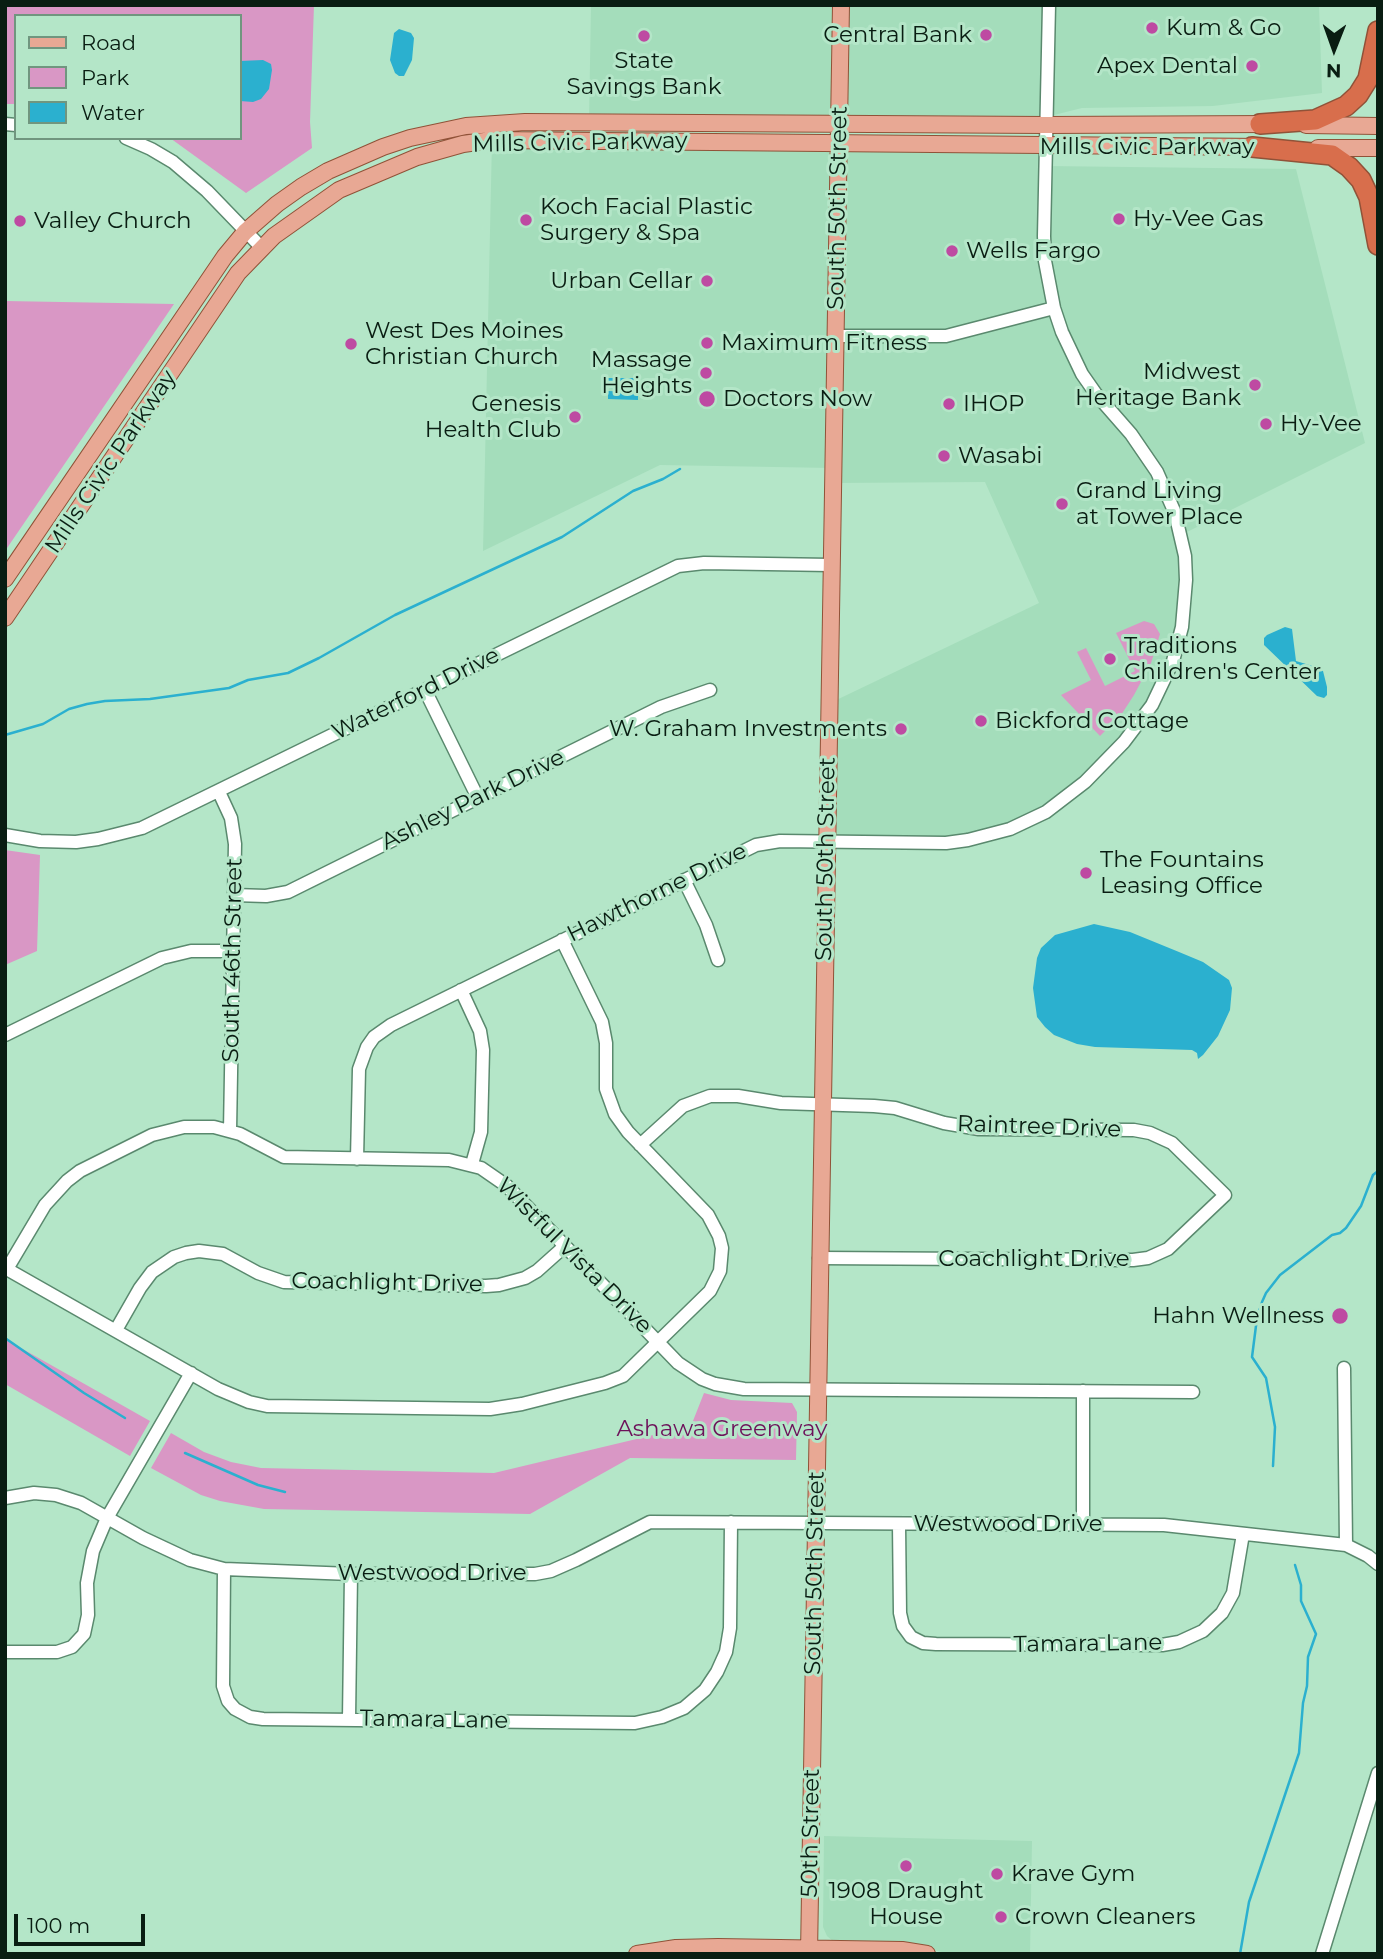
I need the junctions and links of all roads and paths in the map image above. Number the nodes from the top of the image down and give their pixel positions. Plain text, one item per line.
1 (841, 5) edge
2 (1049, 5) edge
3 (1378, 31) edge
4 (839, 123) junction
5 (1260, 124) junction
6 (1046, 125) junction
7 (1378, 126) edge
8 (130, 140) edge
9 (839, 144) junction
10 (1045, 146) junction
11 (1252, 147) junction
12 (1378, 148) edge
13 (245, 232) junction
14 (1378, 246) edge
15 (262, 247) junction
16 (1054, 308) junction
17 (835, 336) junction
18 (831, 565) junction
19 (5, 579) edge
20 (5, 618) edge
21 (425, 690) junction
22 (710, 690) dead end
23 (219, 792) junction
24 (478, 798) junction
25 (5, 835) edge
26 (826, 842) junction
27 (684, 880) junction
28 (234, 895) junction
29 (562, 940) junction
30 (233, 951) junction
31 (718, 960) dead end
32 (461, 990) junction
33 (5, 1035) edge
34 (822, 1105) junction
35 (230, 1131) junction
36 (640, 1145) junction
37 (356, 1159) junction
38 (472, 1164) junction
39 (1225, 1195) joint
40 (565, 1246) junction
41 (819, 1258) junction
42 (6, 1268) edge
43 (116, 1330) junction
44 (658, 1342) junction
45 (1344, 1368) dead end
46 (191, 1373) junction
47 (818, 1389) junction
48 (1083, 1391) junction
49 (1193, 1392) dead end
50 (5, 1498) edge
51 (107, 1518) junction
52 (731, 1522) junction
53 (816, 1524) junction
54 (899, 1524) junction
55 (1083, 1524) junction
56 (1243, 1534) junction
57 (1346, 1545) junction
58 (1378, 1564) edge
59 (224, 1569) junction
60 (351, 1574) junction
61 (5, 1652) edge
62 (813, 1713) joint
63 (349, 1719) junction
64 (1378, 1773) edge
65 (809, 1951) edge
66 (637, 1954) edge
67 (927, 1954) edge
68 (1322, 1954) edge

1 - 4 main road, South 50th Street
2 - 6 street, Hawthorne Drive
3 - 5 highway
4 - 6 main road, Mills Civic Parkway
4 - 9 main road, South 50th Street
4 - 13 main road, Mills Civic Parkway
5 - 6 main road, Mills Civic Parkway
5 - 7 main road, Mills Civic Parkway
6 - 10 street, Hawthorne Drive
8 - 13 street
9 - 10 main road, Mills Civic Parkway
9 - 15 main road, Mills Civic Parkway
9 - 17 main road, South 50th Street
10 - 11 main road, Mills Civic Parkway
10 - 16 street, Hawthorne Drive
11 - 12 main road, Mills Civic Parkway
11 - 14 highway
13 - 15 street
13 - 19 main road, Mills Civic Parkway
15 - 20 main road, Mills Civic Parkway
16 - 17 street
16 - 26 street, Hawthorne Drive
17 - 18 main road, South 50th Street
18 - 21 street, Waterford Drive
18 - 26 main road, South 50th Street
21 - 23 street, Waterford Drive
21 - 24 street
22 - 24 street, Ashley Park Drive
23 - 25 street, Waterford Drive
23 - 28 street, South 46th Street
24 - 28 street, Ashley Park Drive
26 - 27 street, Hawthorne Drive
26 - 34 main road, South 50th Street
27 - 29 street, Hawthorne Drive
27 - 31 street
28 - 30 street, South 46th Street
29 - 32 street, Hawthorne Drive
29 - 36 street
30 - 33 street
30 - 35 street, South 46th Street
32 - 37 street, Hawthorne Drive
32 - 38 street
34 - 36 street, Raintree Drive
34 - 39 street, Raintree Drive
34 - 41 main road, South 50th Street
35 - 37 street, Wistful Vista Drive
35 - 42 street, Wistful Vista Drive
36 - 44 street
37 - 38 street, Wistful Vista Drive
38 - 40 street, Wistful Vista Drive
39 - 41 street, Coachlight Drive
40 - 43 street, Coachlight Drive
40 - 44 street, Wistful Vista Drive
41 - 47 main road, South 50th Street
42 - 43 street
43 - 46 street
44 - 46 street
44 - 47 street, Wistful Vista Drive
45 - 57 street
46 - 51 street
47 - 48 street, Wistful Vista Drive
47 - 53 main road, South 50th Street
48 - 49 street, Wistful Vista Drive
48 - 55 street
50 - 51 street, Westwood Drive
51 - 59 street, Westwood Drive
51 - 61 street
52 - 53 street, Westwood Drive
52 - 60 street, Westwood Drive
52 - 63 street, Tamara Lane
53 - 54 street, Westwood Drive
53 - 62 main road, South 50th Street
54 - 55 street, Westwood Drive
54 - 56 street, Tamara Lane
55 - 56 street, Westwood Drive
56 - 57 street, Westwood Drive
57 - 58 street, Westwood Drive
59 - 60 street, Westwood Drive
59 - 63 street, Tamara Lane
60 - 63 street
62 - 65 main road, 50th Street
64 - 68 street
65 - 66 main road
65 - 67 main road

